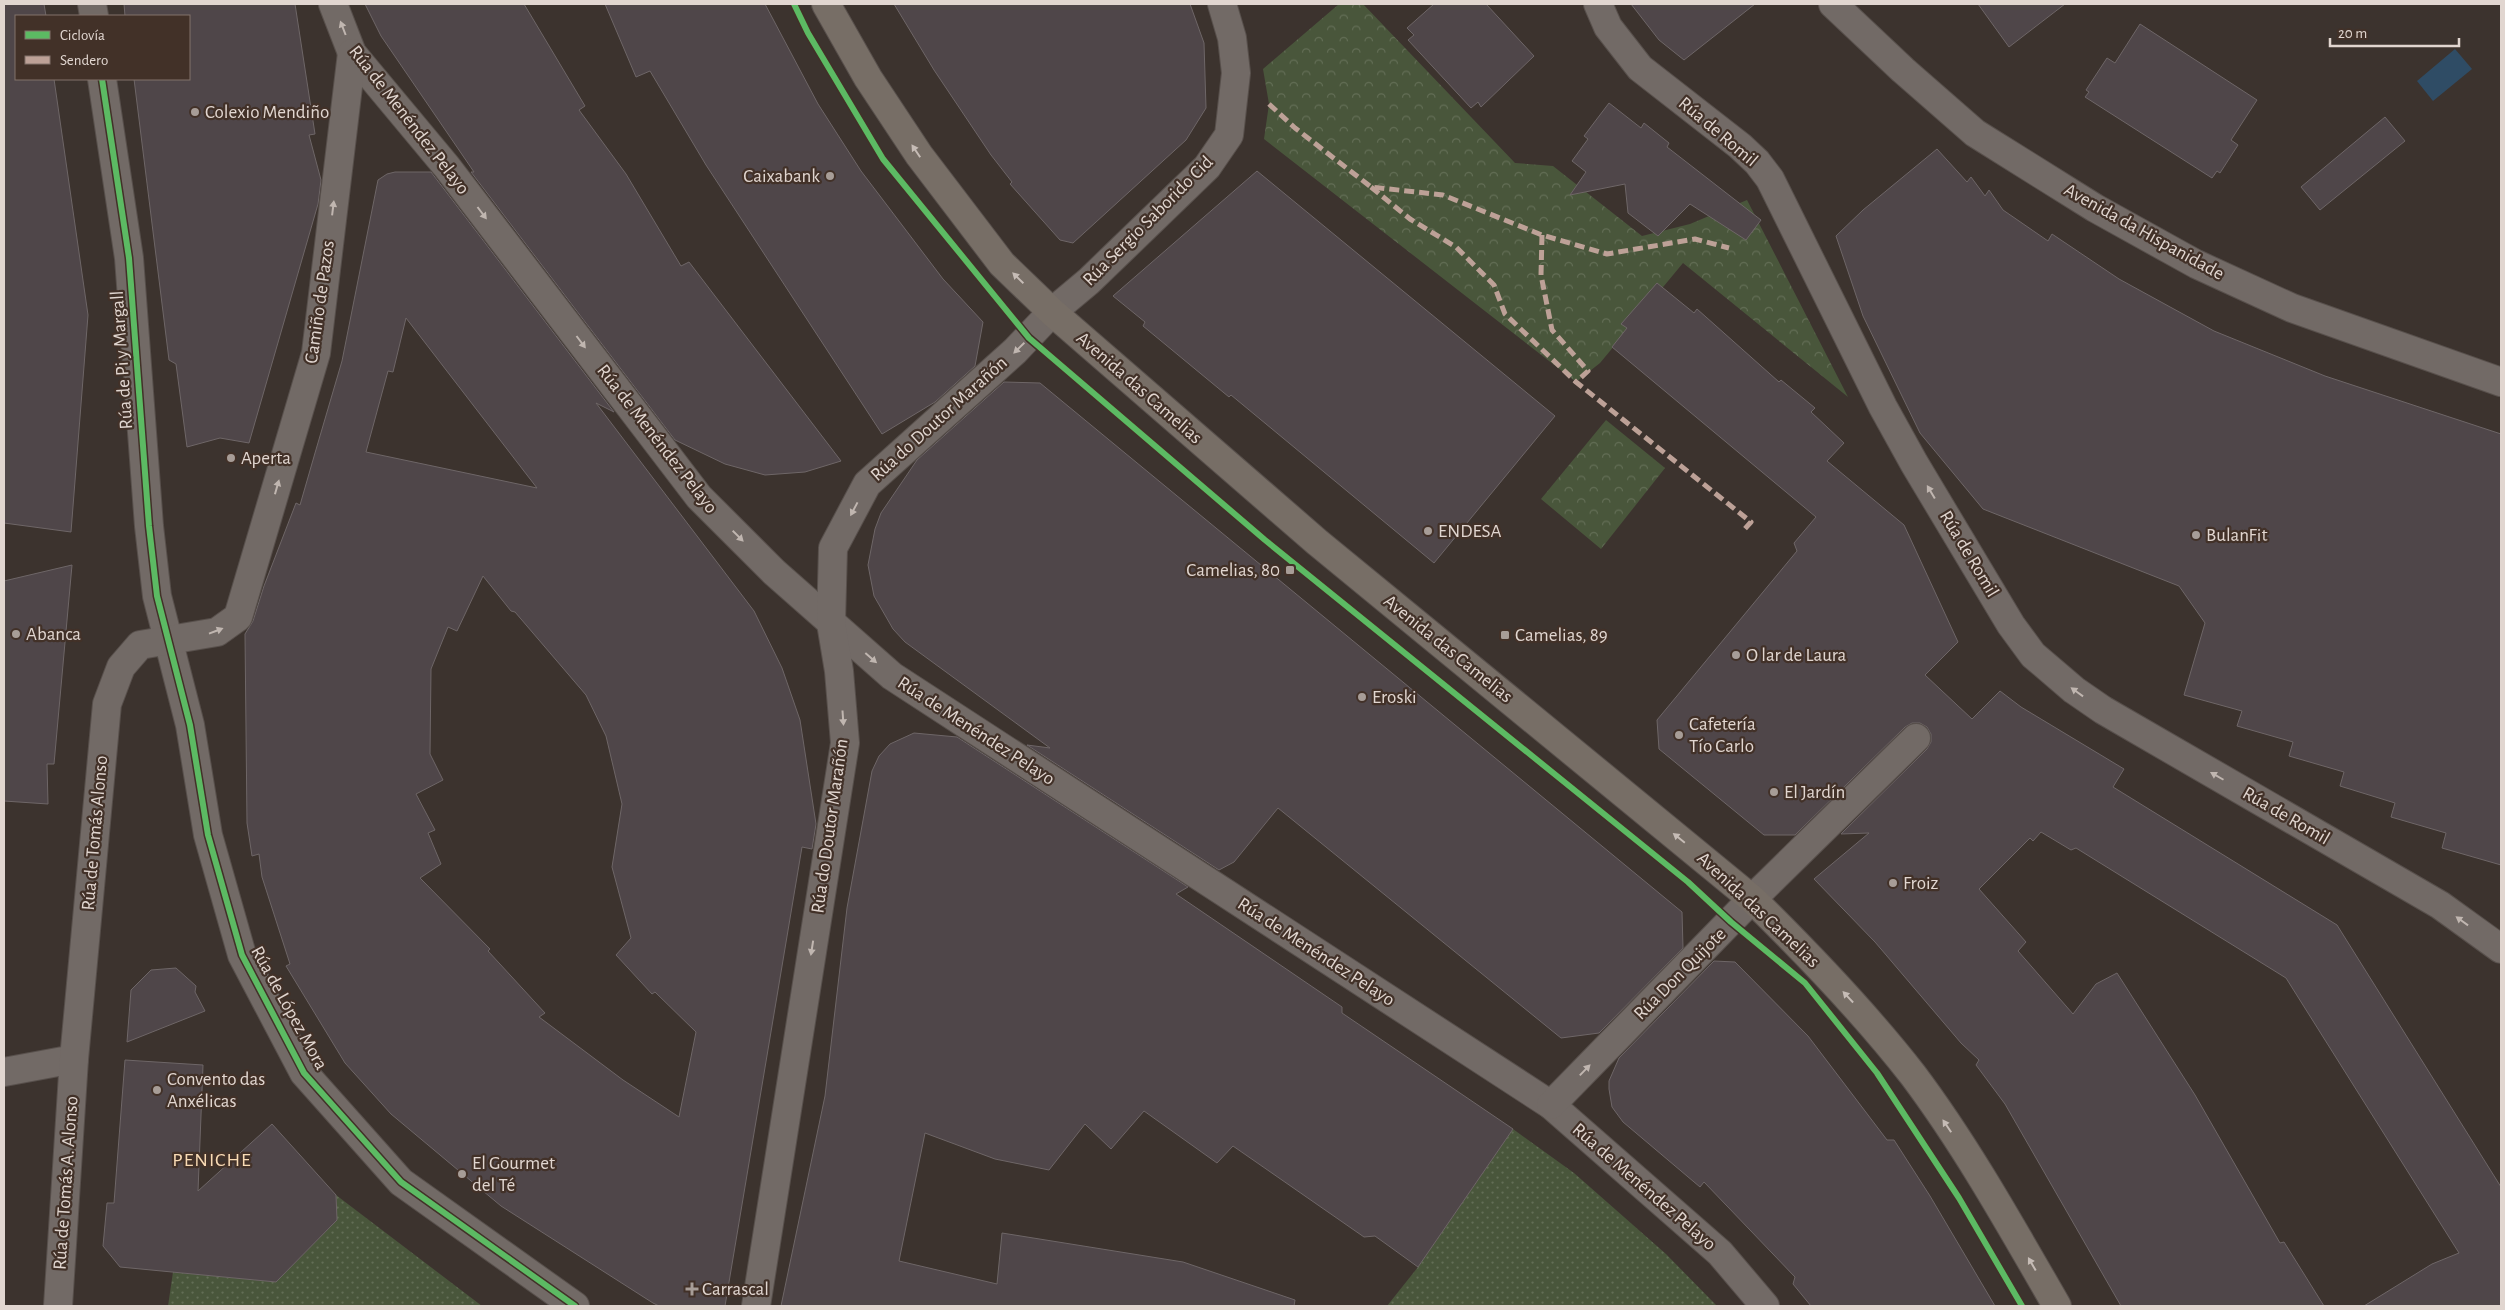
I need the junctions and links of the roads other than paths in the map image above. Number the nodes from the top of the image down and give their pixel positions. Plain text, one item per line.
1 (334, 4) edge
2 (826, 4) edge
3 (1222, 4) edge
4 (1598, 4) edge
5 (1833, 4) edge
6 (352, 53) junction
7 (102, 80) edge
8 (1052, 312) junction
9 (2501, 382) edge
10 (830, 622) junction
11 (168, 639) junction
12 (1916, 738) dead end
13 (1752, 899) junction
14 (2501, 949) edge
15 (74, 1059) junction
16 (4, 1072) edge
17 (1551, 1105) junction
18 (58, 1306) edge
19 (575, 1306) edge
20 (756, 1306) edge
21 (1765, 1306) edge
22 (2057, 1306) edge

6 -> 1 street, Rúa de Menéndez Pelayo
8 -> 2 main road, Avenida das Camelias
3 - 8 street, Rúa Sergio Saborido Cid
14 -> 4 street, Rúa de Romil
5 - 9 street, Avenida da Hispanidade
6 -> 10 street, Rúa de Menéndez Pelayo
11 -> 6 street, Camiño de Pazos
7 - 11 street, Rúa de Pi y Margall
8 -> 10 street, Rúa do Doutor Marañón
13 -> 8 main road, Avenida das Camelias
10 -> 17 street, Rúa de Menéndez Pelayo
10 -> 20 street, Rúa do Doutor Marañón
11 - 15 street, Rúa de Tomás Alonso
11 - 19 street, Rúa de López Mora
12 - 13 street, Rúa Don Quijote
17 -> 13 street, Rúa Don Quijote
22 -> 13 main road, Avenida das Camelias
15 - 16 street
15 - 18 street, Rúa de Tomás A. Alonso
17 - 21 street, Rúa de Menéndez Pelayo

